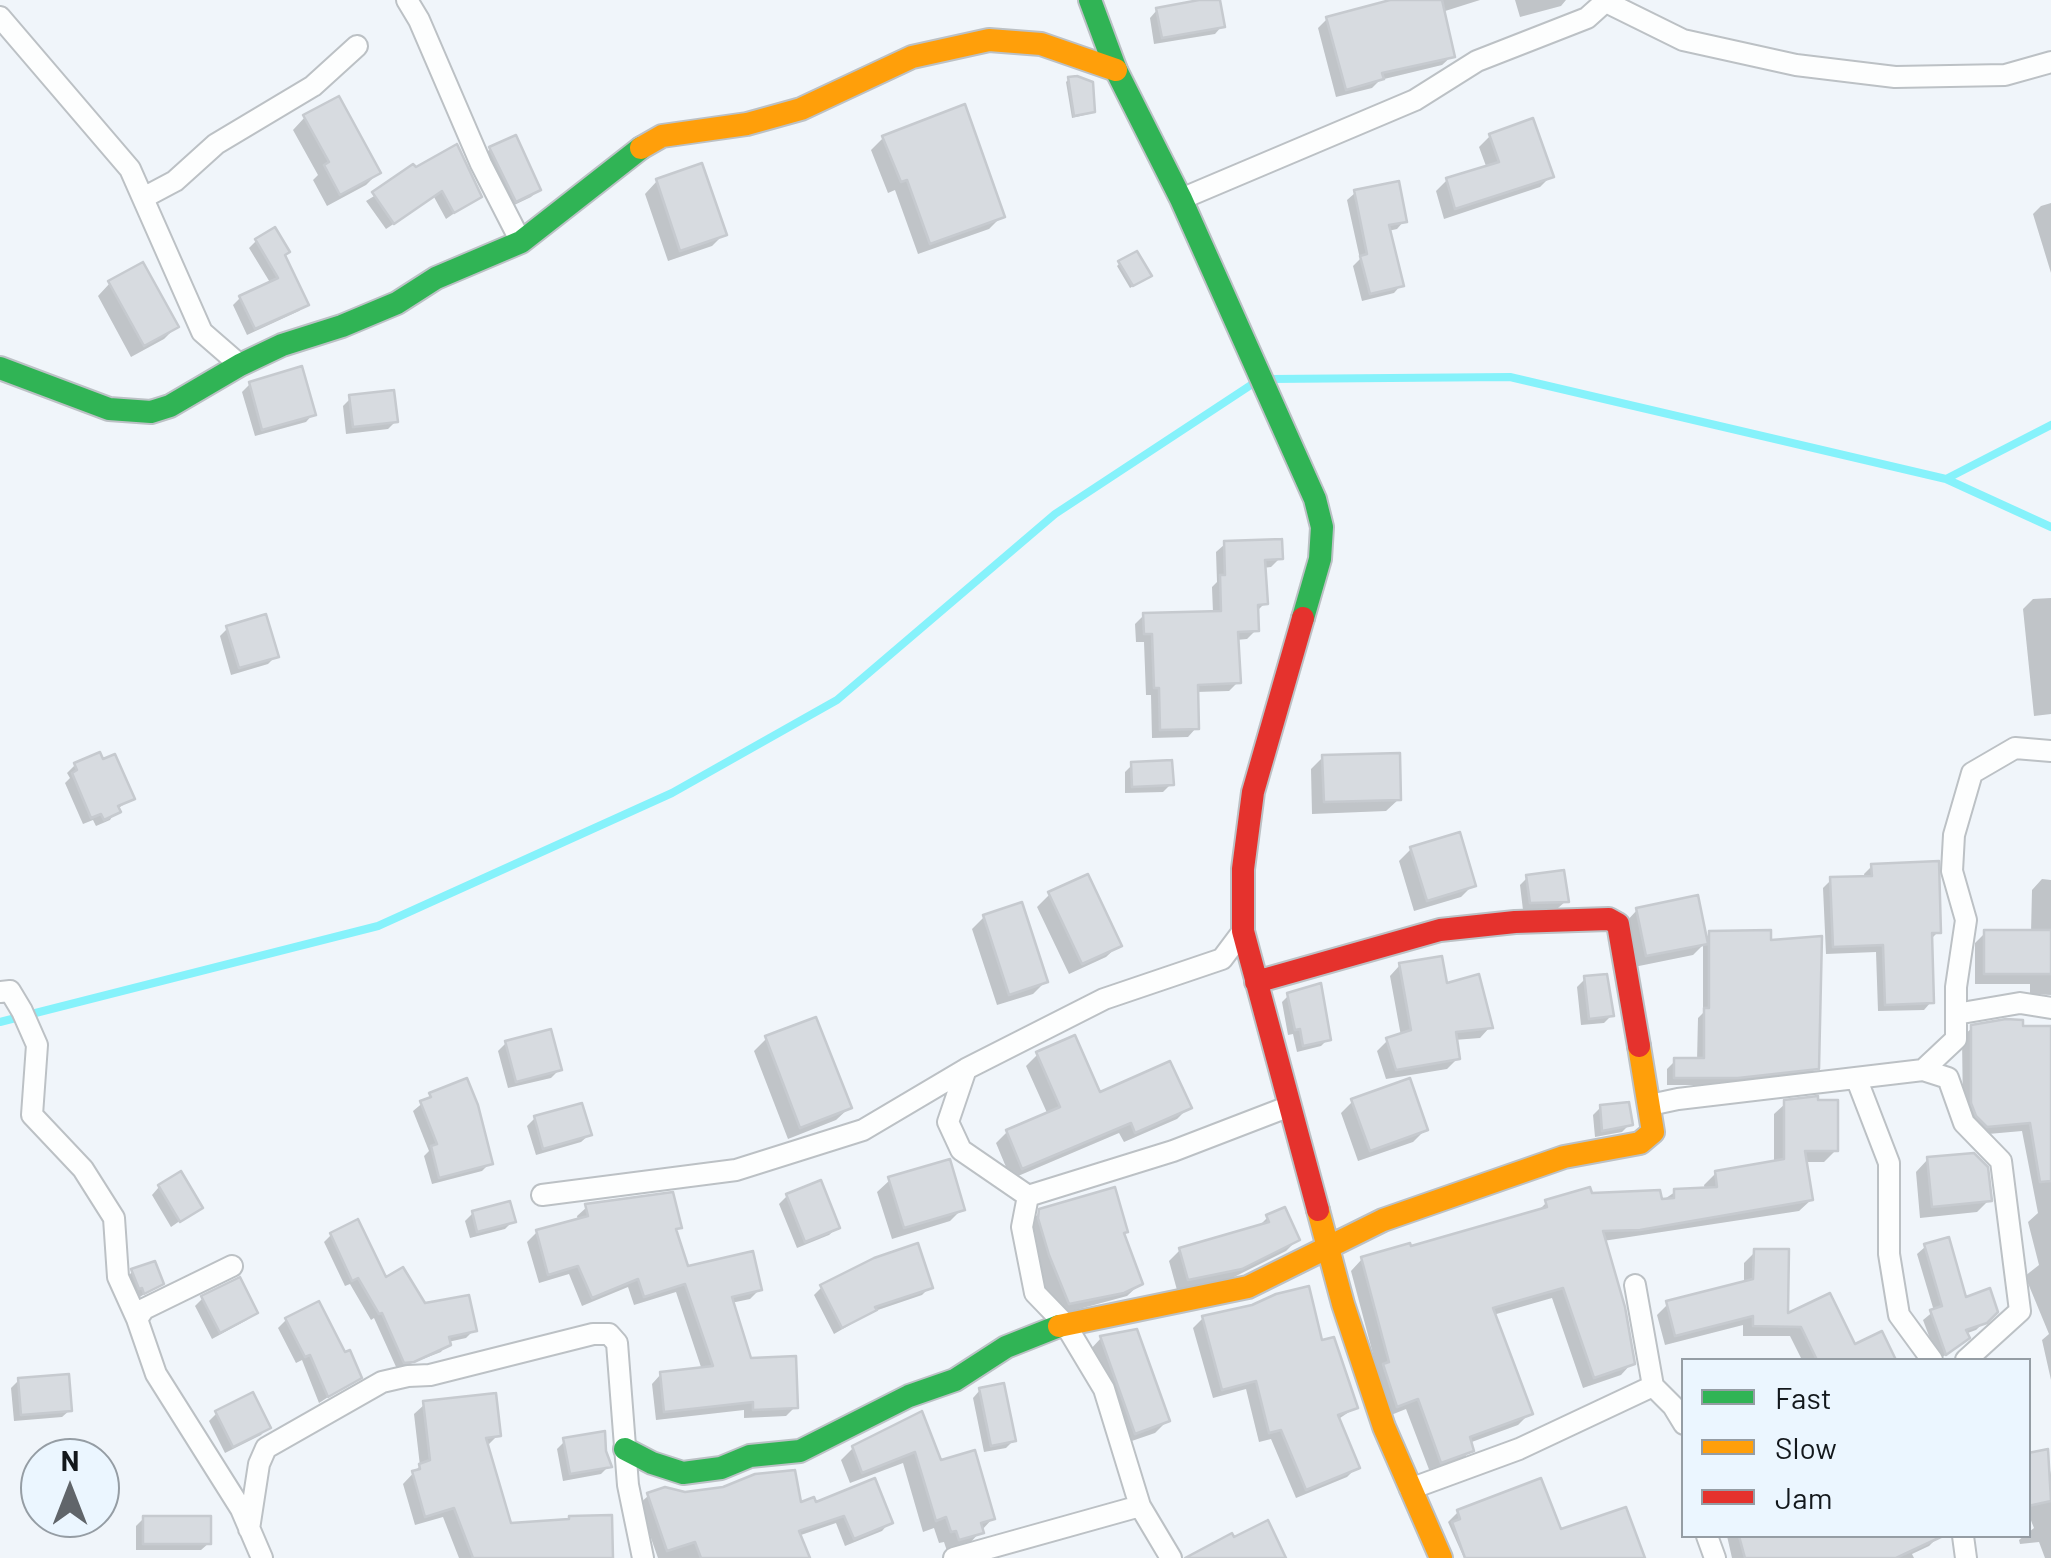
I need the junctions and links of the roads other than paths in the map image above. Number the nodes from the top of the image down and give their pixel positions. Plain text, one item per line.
1 (5, 0) edge
2 (407, 0) edge
3 (1090, 0) edge
4 (1604, 1) edge
5 (0, 14) edge
6 (357, 46) dead end
7 (2051, 62) edge
8 (1116, 70) junction
9 (143, 198) junction
10 (1181, 199) junction
11 (520, 242) junction
12 (240, 365) junction
13 (0, 368) edge
14 (2051, 751) edge
15 (1243, 931) junction
16 (1256, 982) junction
17 (0, 992) edge
18 (2051, 1008) edge
19 (1956, 1014) junction
20 (966, 1069) junction
21 (1923, 1070) junction
22 (1857, 1080) junction
23 (1290, 1106) junction
24 (1650, 1106) junction
25 (542, 1195) dead end
26 (1028, 1196) junction
27 (1330, 1246) junction
28 (232, 1266) dead end
29 (1635, 1285) dead end
30 (137, 1318) junction
31 (1065, 1324) junction
32 (1931, 1358) edge
33 (1968, 1358) edge
34 (1653, 1386) junction
35 (1681, 1419) edge
36 (625, 1449) junction
37 (1410, 1489) junction
38 (1140, 1506) junction
39 (249, 1529) junction
40 (262, 1558) edge
41 (642, 1558) edge
42 (954, 1558) edge
43 (1171, 1558) edge
44 (1440, 1558) edge

1 - 5 street
2 - 11 street
3 - 8 street
4 - 7 street
4 - 10 street
5 - 9 street
6 - 9 street
8 - 10 street
8 - 11 street
9 - 12 street
10 - 15 street
11 - 12 street
12 - 13 street
14 - 19 street
15 - 16 street
15 - 20 street
16 - 23 street
16 - 24 street
17 - 30 street
18 - 19 street
19 - 21 street
20 - 25 street
20 - 26 street
21 - 22 street
21 - 33 street
22 - 24 street
22 - 32 street
23 - 26 street
23 - 27 street
24 - 27 street
26 - 31 street
27 - 31 street
27 - 37 street
28 - 30 street
29 - 34 street
30 - 39 street
31 - 36 street
31 - 38 street
34 - 35 street
34 - 37 street
36 - 39 street
36 - 41 street
37 - 44 street
38 - 42 street
38 - 43 street
39 - 40 street

